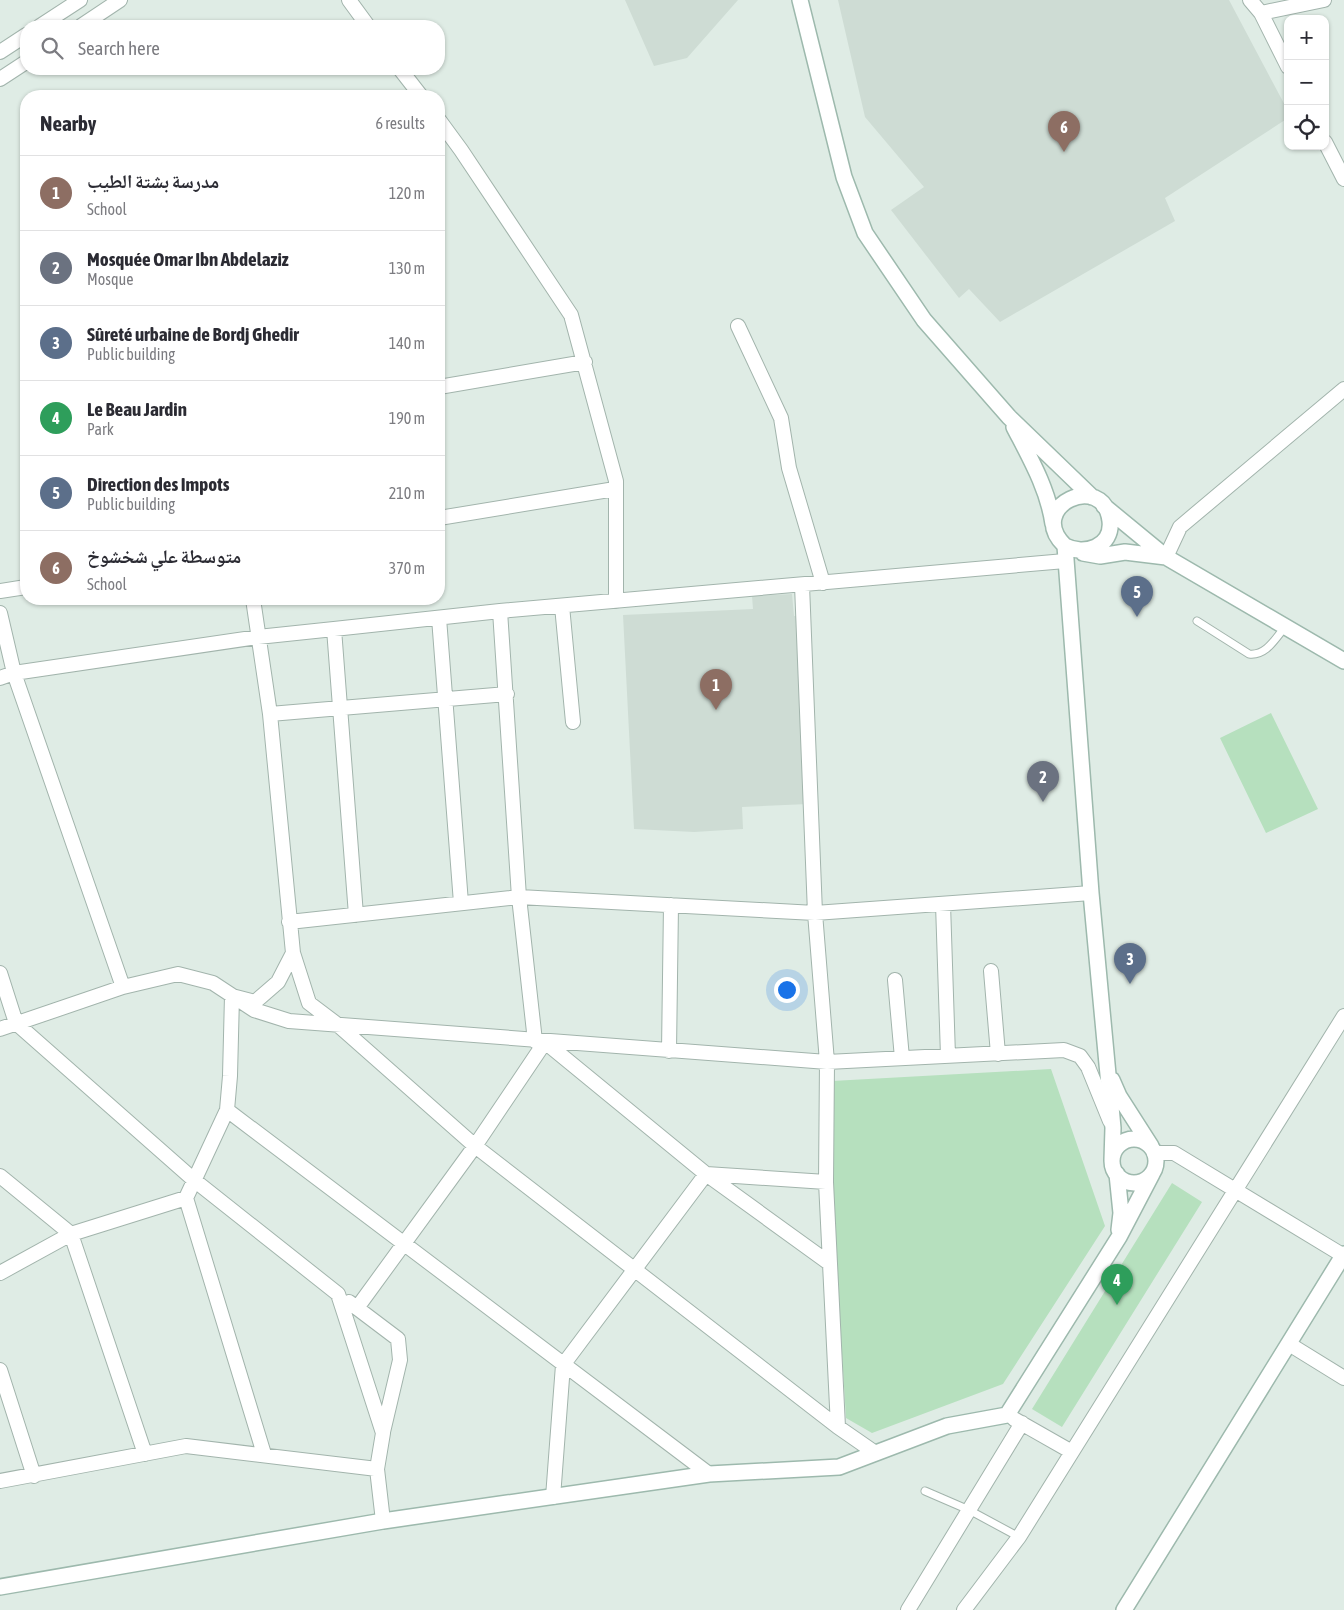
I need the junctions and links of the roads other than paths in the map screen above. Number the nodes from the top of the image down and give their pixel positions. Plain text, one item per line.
1 (80, 0) edge
2 (120, 0) edge
3 (349, 0) edge
4 (800, 0) edge
5 (1250, 0) edge
6 (1324, 0) edge
7 (1261, 13) junction
8 (49, 20) edge
9 (90, 20) edge
10 (364, 20) edge
11 (20, 39) edge
12 (0, 52) edge
13 (1284, 60) edge
14 (20, 66) edge
15 (405, 75) edge
16 (0, 79) edge
17 (416, 90) edge
18 (445, 128) edge
19 (1329, 150) edge
20 (1344, 179) edge
21 (738, 326) dead end
22 (585, 362) junction
23 (445, 386) edge
24 (1344, 389) edge
25 (1009, 417) junction
26 (615, 490) junction
27 (1096, 499) junction
28 (445, 517) edge
29 (1054, 527) junction
30 (1081, 552) junction
31 (1065, 553) junction
32 (1166, 557) junction
33 (823, 583) junction
34 (802, 585) junction
35 (20, 588) edge
36 (0, 591) edge
37 (616, 601) junction
38 (254, 605) edge
39 (562, 606) junction
40 (500, 611) junction
41 (0, 613) edge
42 (439, 618) junction
43 (1197, 621) dead end
44 (1285, 627) junction
45 (334, 629) junction
46 (258, 637) junction
47 (1344, 661) edge
48 (14, 673) junction
49 (0, 678) edge
50 (507, 694) junction
51 (447, 699) junction
52 (341, 708) junction
53 (270, 714) junction
54 (573, 722) dead end
55 (1091, 893) junction
56 (519, 897) junction
57 (461, 903) junction
58 (943, 904) junction
59 (671, 905) junction
60 (815, 913) junction
61 (356, 914) junction
62 (289, 922) junction
63 (293, 953) junction
64 (991, 971) dead end
65 (0, 973) edge
66 (895, 980) dead end
67 (123, 987) junction
68 (232, 996) junction
69 (1344, 1016) edge
70 (16, 1023) junction
71 (338, 1025) junction
72 (0, 1029) edge
73 (540, 1041) junction
74 (669, 1051) junction
75 (998, 1054) junction
76 (948, 1056) junction
77 (902, 1058) junction
78 (828, 1062) junction
79 (1106, 1065) junction
80 (227, 1110) junction
81 (1113, 1128) junction
82 (475, 1146) junction
83 (1152, 1150) junction
84 (1114, 1167) junction
85 (706, 1174) junction
86 (1152, 1174) junction
87 (0, 1176) edge
88 (194, 1180) junction
89 (826, 1182) junction
90 (1236, 1191) junction
91 (186, 1198) junction
92 (71, 1234) junction
93 (1118, 1237) junction
94 (403, 1244) junction
95 (1344, 1255) edge
96 (829, 1263) junction
97 (634, 1269) junction
98 (0, 1272) edge
99 (338, 1294) junction
100 (357, 1308) junction
101 (1289, 1344) junction
102 (563, 1365) junction
103 (0, 1370) edge
104 (1344, 1378) edge
105 (1007, 1415) junction
106 (1022, 1423) junction
107 (838, 1427) junction
108 (383, 1433) junction
109 (874, 1452) junction
110 (1072, 1452) junction
111 (145, 1454) junction
112 (264, 1454) junction
113 (377, 1469) junction
114 (709, 1474) junction
115 (34, 1476) junction
116 (0, 1481) edge
117 (925, 1491) dead end
118 (553, 1497) junction
119 (969, 1510) junction
120 (383, 1521) junction
121 (1019, 1537) junction
122 (0, 1587) edge
123 (908, 1610) edge
124 (964, 1610) edge
125 (1124, 1610) edge

1 - 8 street
2 - 9 street
3 - 10 street
4 - 25 main road
5 - 7 street
6 - 7 street
7 - 13 street
11 - 12 street
14 - 16 street
15 - 17 street
18 - 22 street
19 - 20 street
21 - 33 street
22 - 23 street
22 - 26 street
24 - 32 street
25 - 27 main road
25 - 29 main road
26 - 28 street
26 - 37 street
27 - 29 main road
27 - 30 main road
27 - 32 main road
29 - 31 main road
30 - 31 main road
30 - 32 main road
31 - 33 street
31 - 55 main road
32 - 44 main road
33 - 34 street
34 - 37 street
34 - 60 street
35 - 36 street
37 - 39 street
38 - 46 street
39 - 40 street
39 - 54 street
40 - 42 street
40 - 50 street
41 - 48 street
42 - 45 street
42 - 51 street
43 - 44 lane
44 - 47 main road
45 - 46 street
45 - 52 street
46 - 48 street
46 - 53 street
48 - 49 street
48 - 67 street
50 - 51 street
50 - 56 street
51 - 52 street
51 - 57 street
52 - 53 street
52 - 61 street
53 - 62 street
55 - 58 street
55 - 79 main road
56 - 57 street
56 - 59 street
56 - 73 street
57 - 61 street
58 - 60 street
58 - 76 street
59 - 60 street
59 - 74 street
60 - 78 street
61 - 62 street
62 - 63 street
63 - 68 street
63 - 71 street
64 - 75 street
65 - 70 street
66 - 77 street
67 - 68 street
67 - 70 street
68 - 71 street
68 - 80 street
69 - 90 street
70 - 72 street
70 - 88 street
71 - 73 street
71 - 82 street
73 - 74 street
73 - 82 street
73 - 85 street
74 - 78 street
75 - 76 street
75 - 81 street
76 - 77 street
77 - 78 street
78 - 89 street
79 - 81 main road
79 - 83 main road
80 - 88 street
80 - 94 street
81 - 84 main road
82 - 94 street
82 - 97 street
83 - 84 main road
83 - 86 main road
83 - 90 street
84 - 86 main road
84 - 93 main road
85 - 89 street
85 - 96 street
85 - 97 street
86 - 93 main road
87 - 92 street
88 - 91 street
88 - 99 street
89 - 96 street
90 - 95 street
90 - 110 street
91 - 92 street
91 - 112 street
92 - 98 street
92 - 111 street
93 - 105 main road
94 - 100 street
94 - 102 street
95 - 101 main road
96 - 107 street
97 - 102 street
97 - 107 street
99 - 100 street
99 - 108 street
100 - 108 street
101 - 104 street
101 - 125 main road
102 - 114 street
102 - 118 street
103 - 115 street
105 - 106 street
105 - 109 main road
106 - 110 street
106 - 119 street
107 - 109 street
108 - 113 street
109 - 114 main road
110 - 121 street
111 - 112 street
111 - 115 street
112 - 113 street
113 - 120 street
114 - 118 main road
115 - 116 street
117 - 119 lane
118 - 120 main road
119 - 121 lane
119 - 123 street
120 - 122 main road
121 - 124 street

